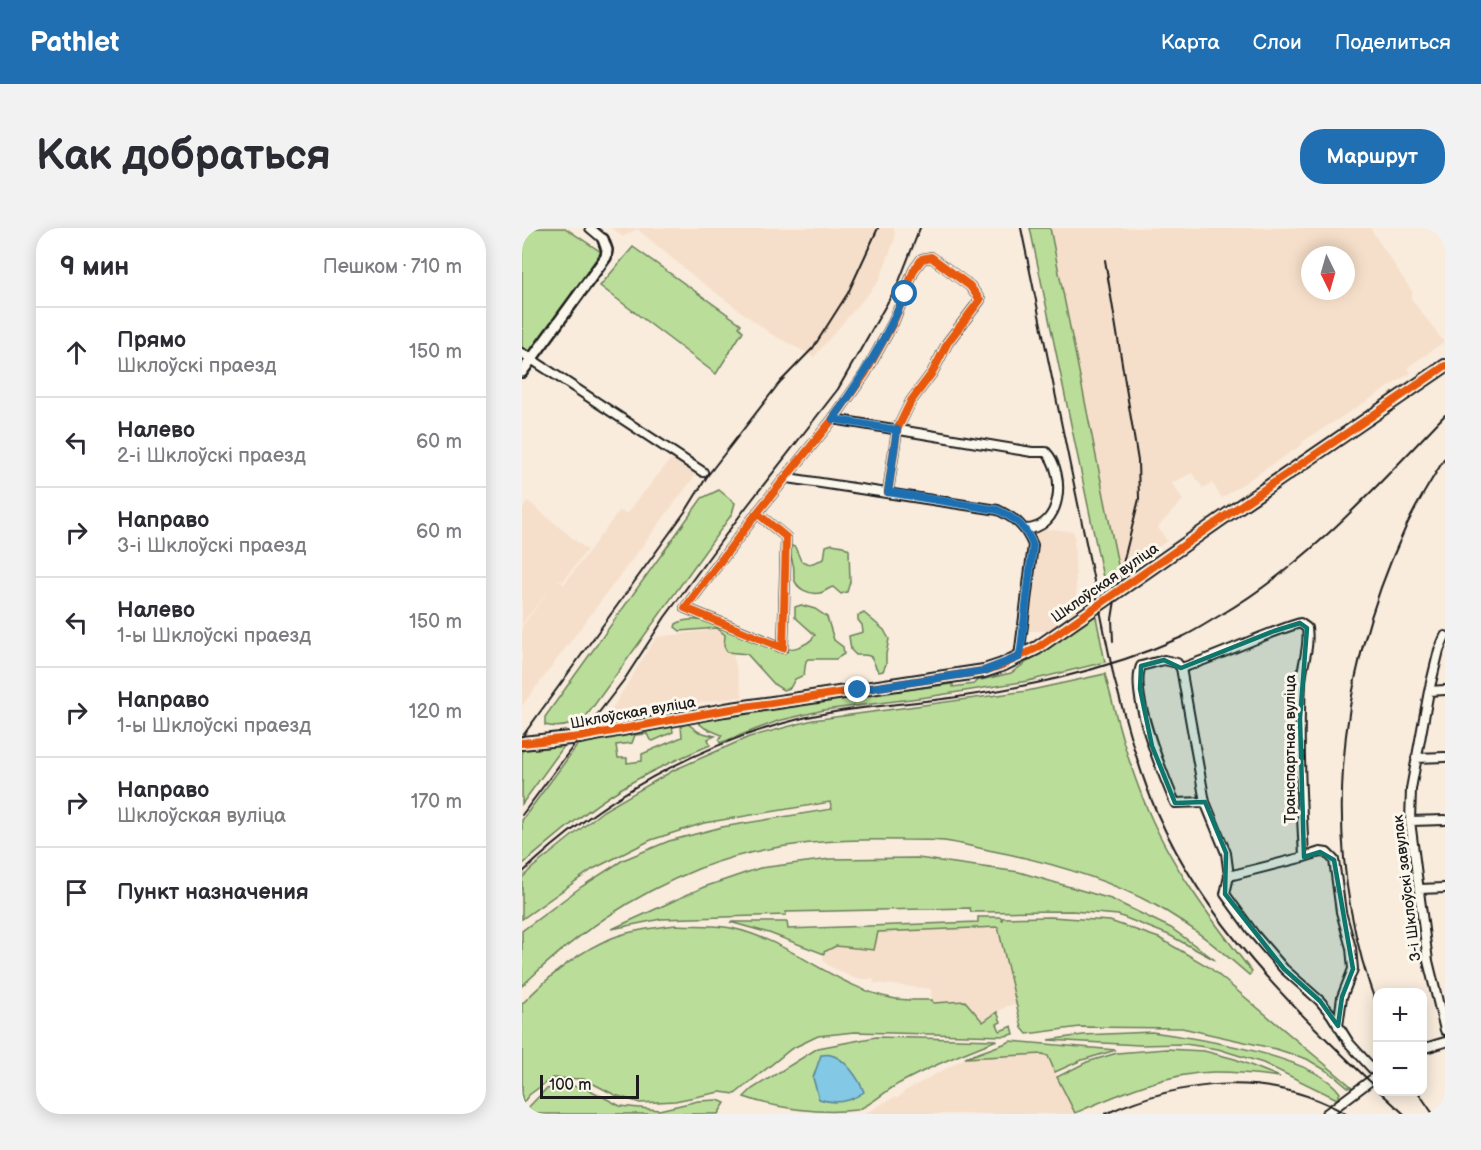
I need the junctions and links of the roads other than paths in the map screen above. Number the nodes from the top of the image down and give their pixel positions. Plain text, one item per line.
1 (590, 228) edge
2 (603, 239) joint
3 (522, 353) edge
4 (531, 359) junction
5 (1445, 366) edge
6 (522, 372) edge
7 (833, 419) junction
8 (897, 430) junction
9 (703, 472) dead end
10 (788, 478) junction
11 (888, 492) junction
12 (757, 513) junction
13 (1024, 529) junction
14 (1445, 636) edge
15 (1019, 657) junction
16 (1181, 668) junction
17 (1445, 690) edge
18 (1428, 691) junction
19 (522, 743) edge
20 (1445, 757) edge
21 (1416, 758) junction
22 (1205, 802) junction
23 (1445, 820) edge
24 (1410, 821) junction
25 (1304, 857) junction
26 (1229, 876) junction
27 (1419, 888) junction
28 (1445, 888) edge
29 (1338, 1026) junction
30 (1445, 1030) edge
31 (1445, 1042) edge
32 (1427, 1048) edge
33 (1373, 1070) edge
34 (1373, 1078) edge
35 (1326, 1114) edge

1 - 2 street
2 - 4 street
3 - 4 street
4 - 6 street
4 - 9 street
5 - 15 main road, Шклоўская вуліца
7 - 8 street
7 - 8 street
7 - 10 street
8 - 11 street
8 - 13 street
10 - 11 street
10 - 12 street
11 - 13 street
12 - 12 street
13 - 15 street
14 - 18 street, 3-і Шклоўскі завулак
15 - 19 main road, Шклоўская вуліца
16 - 22 street
16 - 22 street
16 - 25 street, Транспартная вуліца
17 - 18 street
18 - 21 street, 3-і Шклоўскі завулак
20 - 21 street
21 - 24 street, 3-і Шклоўскі завулак
22 - 26 street
23 - 24 street
24 - 27 street, 3-і Шклоўскі завулак
25 - 26 street
25 - 29 street
26 - 29 street
27 - 28 street
27 - 30 street, 3-і Шклоўскі завулак
29 - 33 street
31 - 32 street
34 - 35 street

